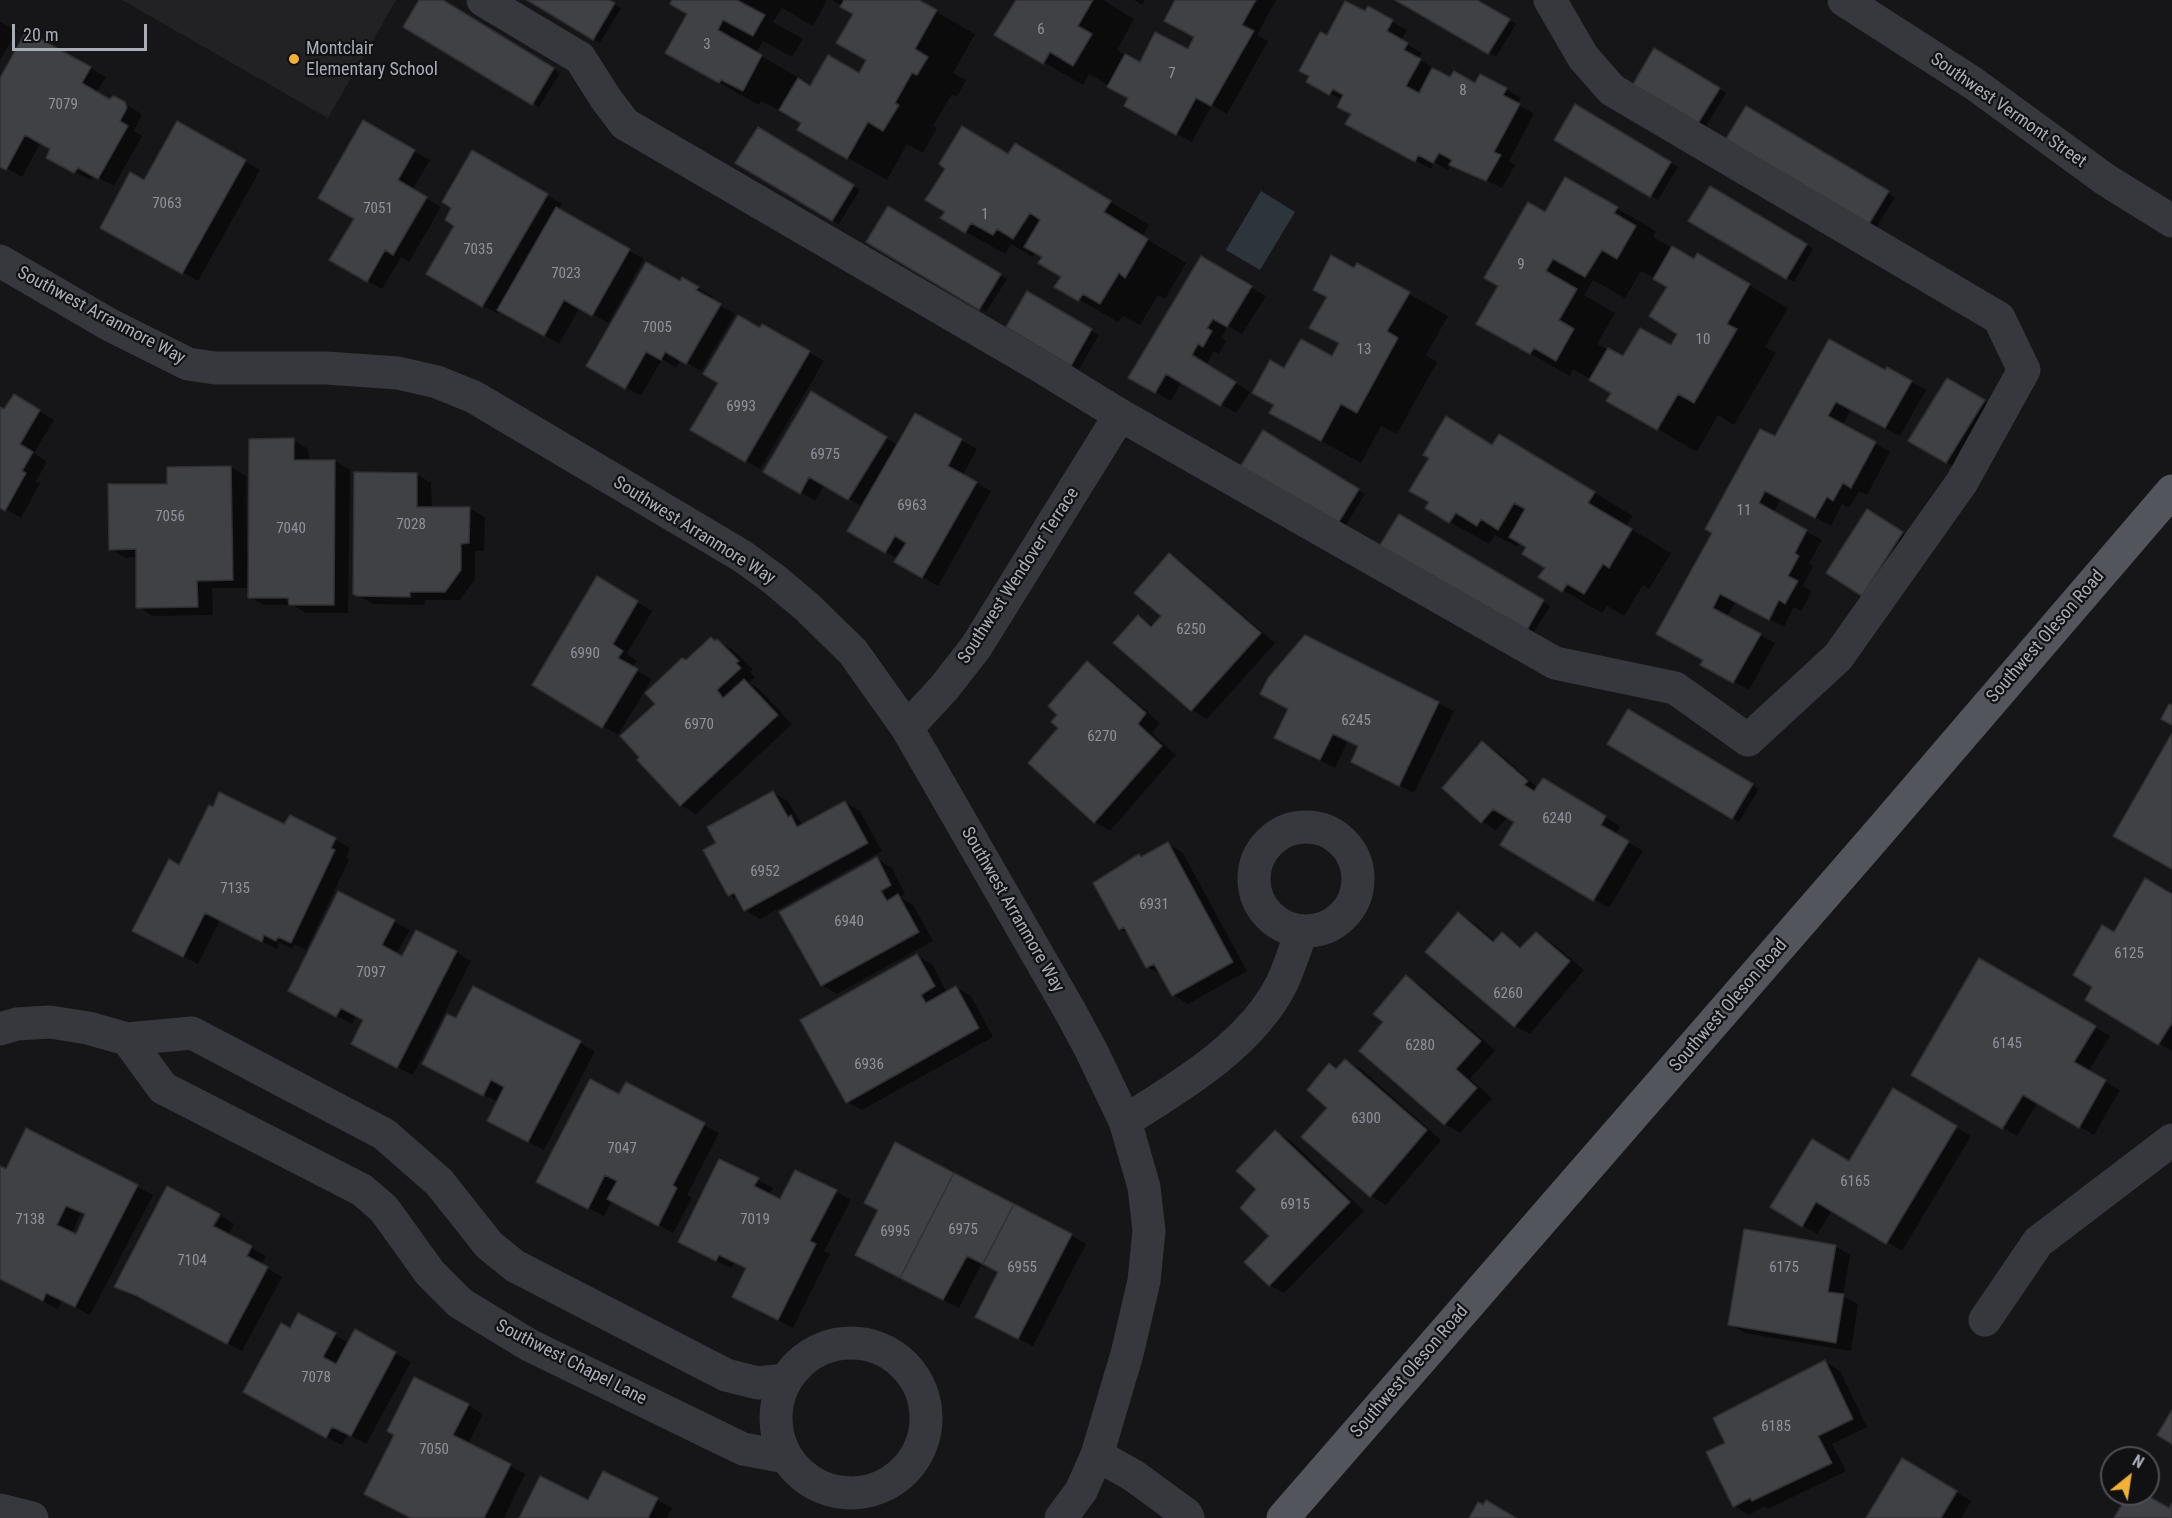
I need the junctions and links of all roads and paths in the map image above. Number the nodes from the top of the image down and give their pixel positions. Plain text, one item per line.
1 (483, 0) edge
2 (1550, 0) edge
3 (1844, 0) edge
4 (2172, 221) edge
5 (0, 261) edge
6 (1120, 415) junction
7 (2172, 491) edge
8 (907, 728) junction
9 (1302, 931) dead end
10 (0, 1029) edge
11 (128, 1039) junction
12 (1125, 1121) junction
13 (2172, 1140) edge
14 (1985, 1320) dead end
15 (786, 1380) junction
16 (1097, 1455) junction
17 (786, 1457) junction
18 (0, 1510) edge
19 (1064, 1517) edge
20 (32, 1518) edge
21 (1188, 1518) edge
22 (1283, 1518) edge

1 - 6 street
2 - 6 street
3 - 4 street, Southwest Vermont Street
5 - 8 street, Southwest Arranmore Way
6 - 8 street, Southwest Wendover Terrace
7 - 22 main road, Southwest Oleson Road
8 - 12 street, Southwest Arranmore Way
9 - 12 street
10 - 11 street
11 - 15 street
11 - 17 street, Southwest Chapel Lane
12 - 16 street, Southwest Arranmore Way
13 - 14 street
15 - 17 street
15 - 17 street
16 - 19 street, Southwest Arranmore Way
16 - 21 street
18 - 20 street

